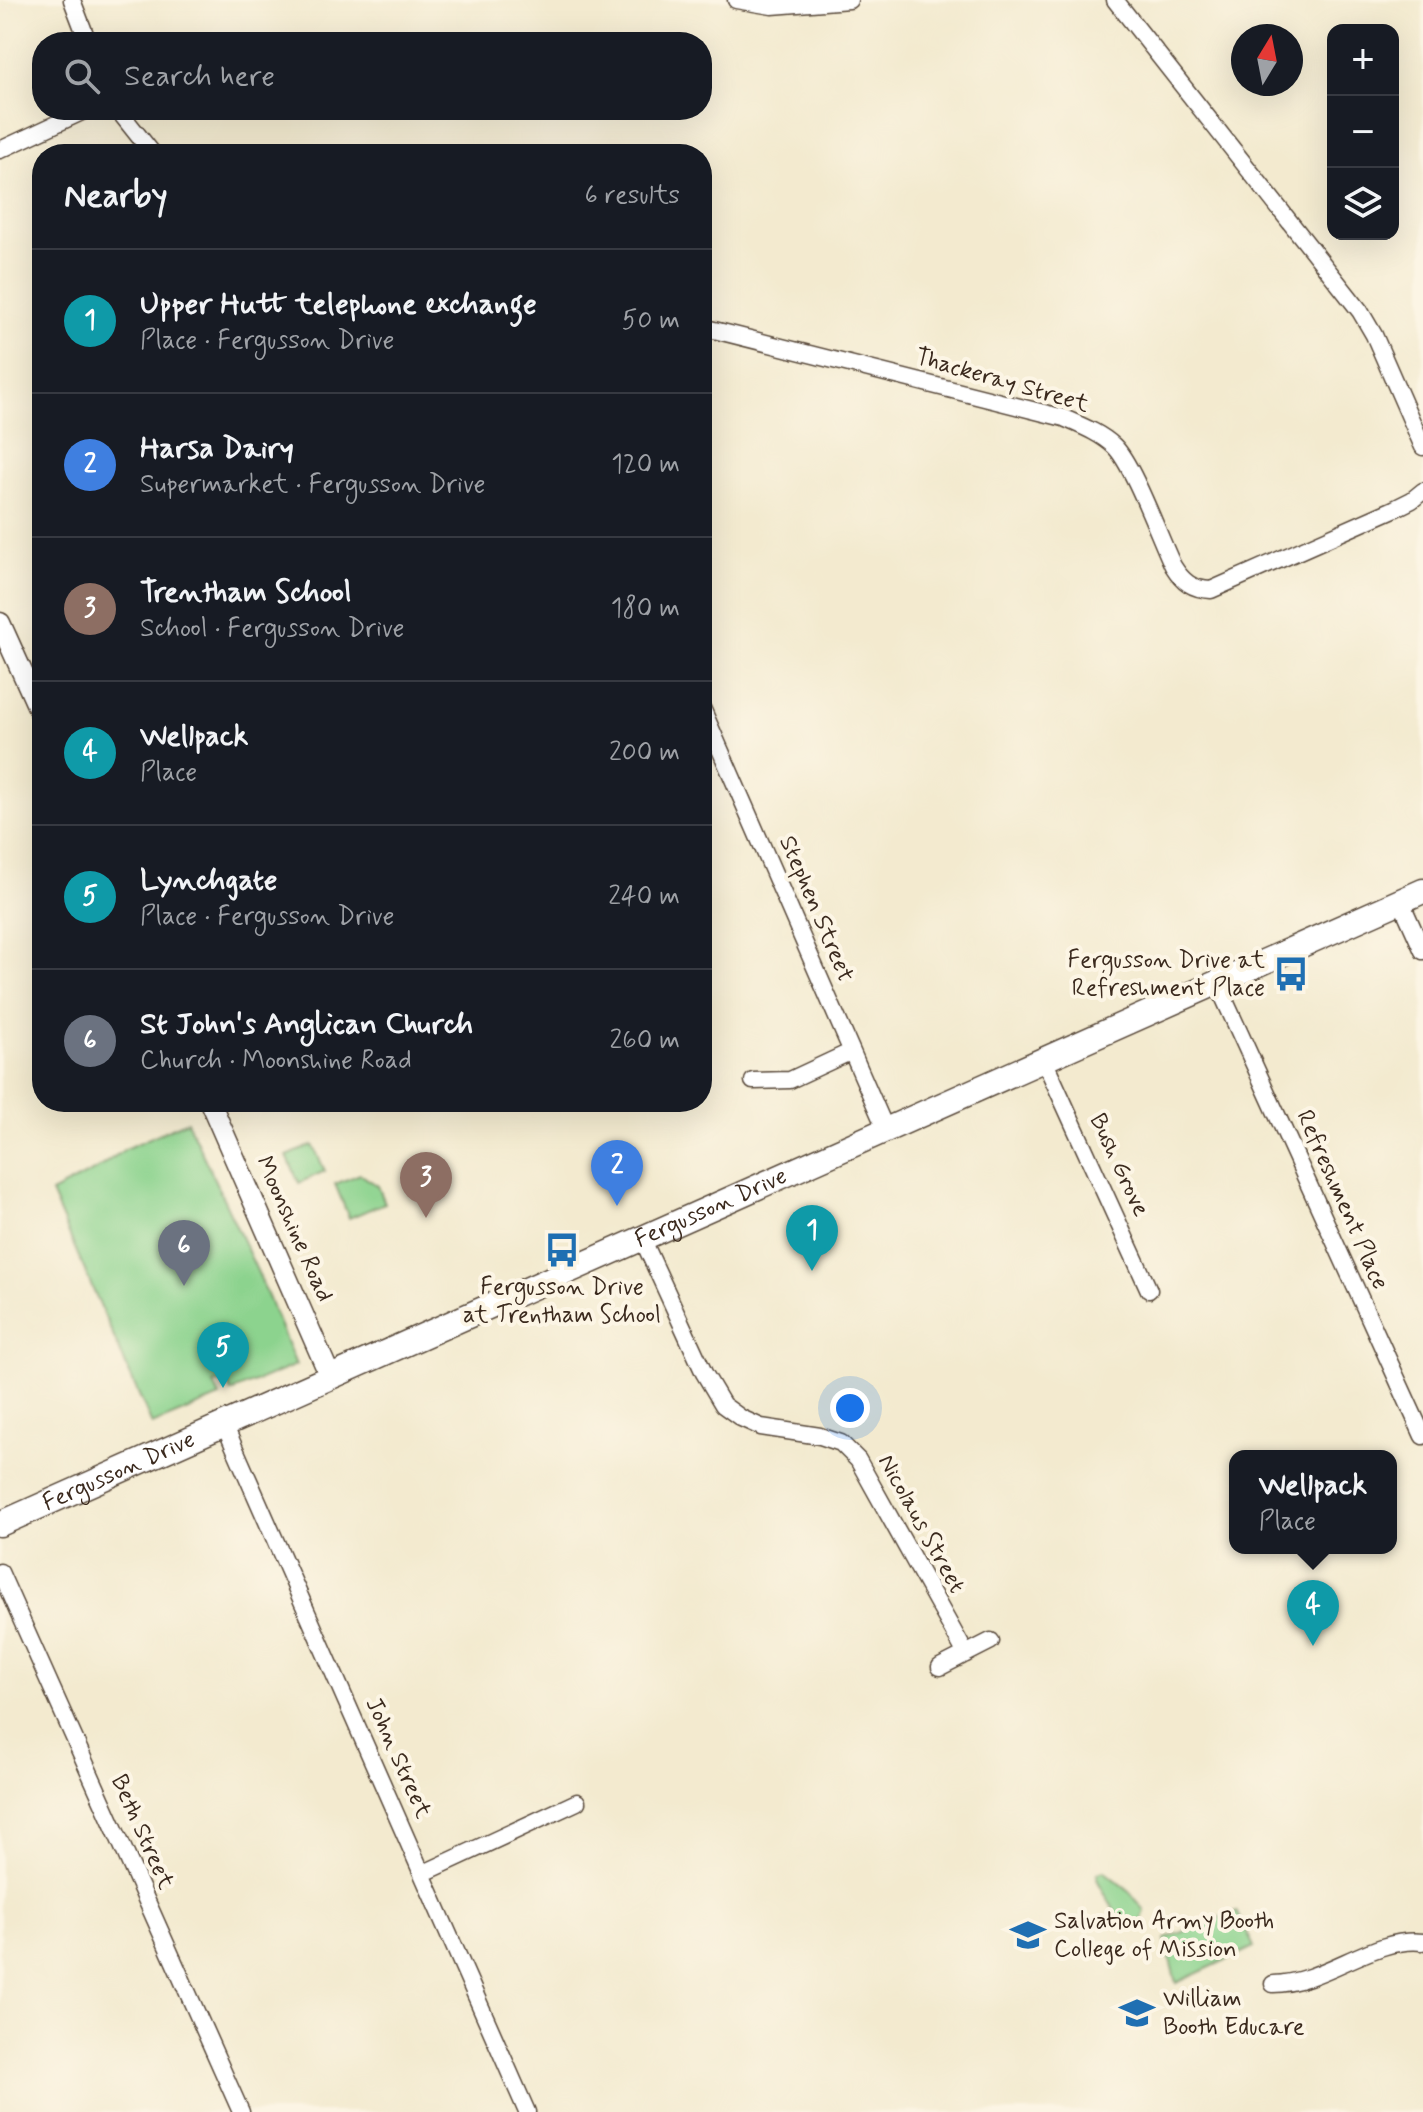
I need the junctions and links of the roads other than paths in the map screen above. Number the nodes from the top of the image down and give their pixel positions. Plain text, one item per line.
1 (72, 0) edge
2 (736, 0) edge
3 (849, 0) edge
4 (1115, 0) edge
5 (84, 32) edge
6 (64, 120) edge
7 (126, 120) edge
8 (145, 144) edge
9 (0, 150) edge
10 (712, 330) edge
11 (1423, 447) edge
12 (1423, 491) edge
13 (0, 623) edge
14 (32, 694) edge
15 (712, 731) edge
16 (1412, 896) edge
17 (1423, 951) edge
18 (1217, 983) junction
19 (850, 1052) junction
20 (1044, 1060) junction
21 (753, 1081) dead end
22 (214, 1112) edge
23 (886, 1130) junction
24 (642, 1238) junction
25 (1149, 1290) dead end
26 (330, 1376) junction
27 (224, 1424) junction
28 (1423, 1436) edge
29 (0, 1524) edge
30 (0, 1572) edge
31 (991, 1641) dead end
32 (966, 1654) junction
33 (940, 1667) dead end
34 (577, 1802) dead end
35 (424, 1873) junction
36 (1423, 1942) edge
37 (1273, 1984) dead end
38 (241, 2112) edge
39 (527, 2112) edge

1 - 5 street
2 - 3 street
4 - 11 street
6 - 9 street
7 - 8 street
10 - 12 street, Thackeray Street
13 - 14 street
15 - 19 street, Stephen Street
16 - 17 street
16 - 18 main road, Fergusson Drive
18 - 20 main road, Fergusson Drive
18 - 28 street, Refreshment Place
19 - 21 street
19 - 23 street, Stephen Street
20 - 23 main road, Fergusson Drive
20 - 25 street, Bush Grove
22 - 26 street, Moonshine Road
23 - 24 main road, Fergusson Drive
24 - 26 main road, Fergusson Drive
24 - 32 street, Nicolaus Street
26 - 27 main road, Fergusson Drive
27 - 29 main road, Fergusson Drive
27 - 35 street, John Street
30 - 38 street, Beth Street
31 - 32 street
32 - 33 street
34 - 35 street
35 - 39 street, John Street
36 - 37 street

